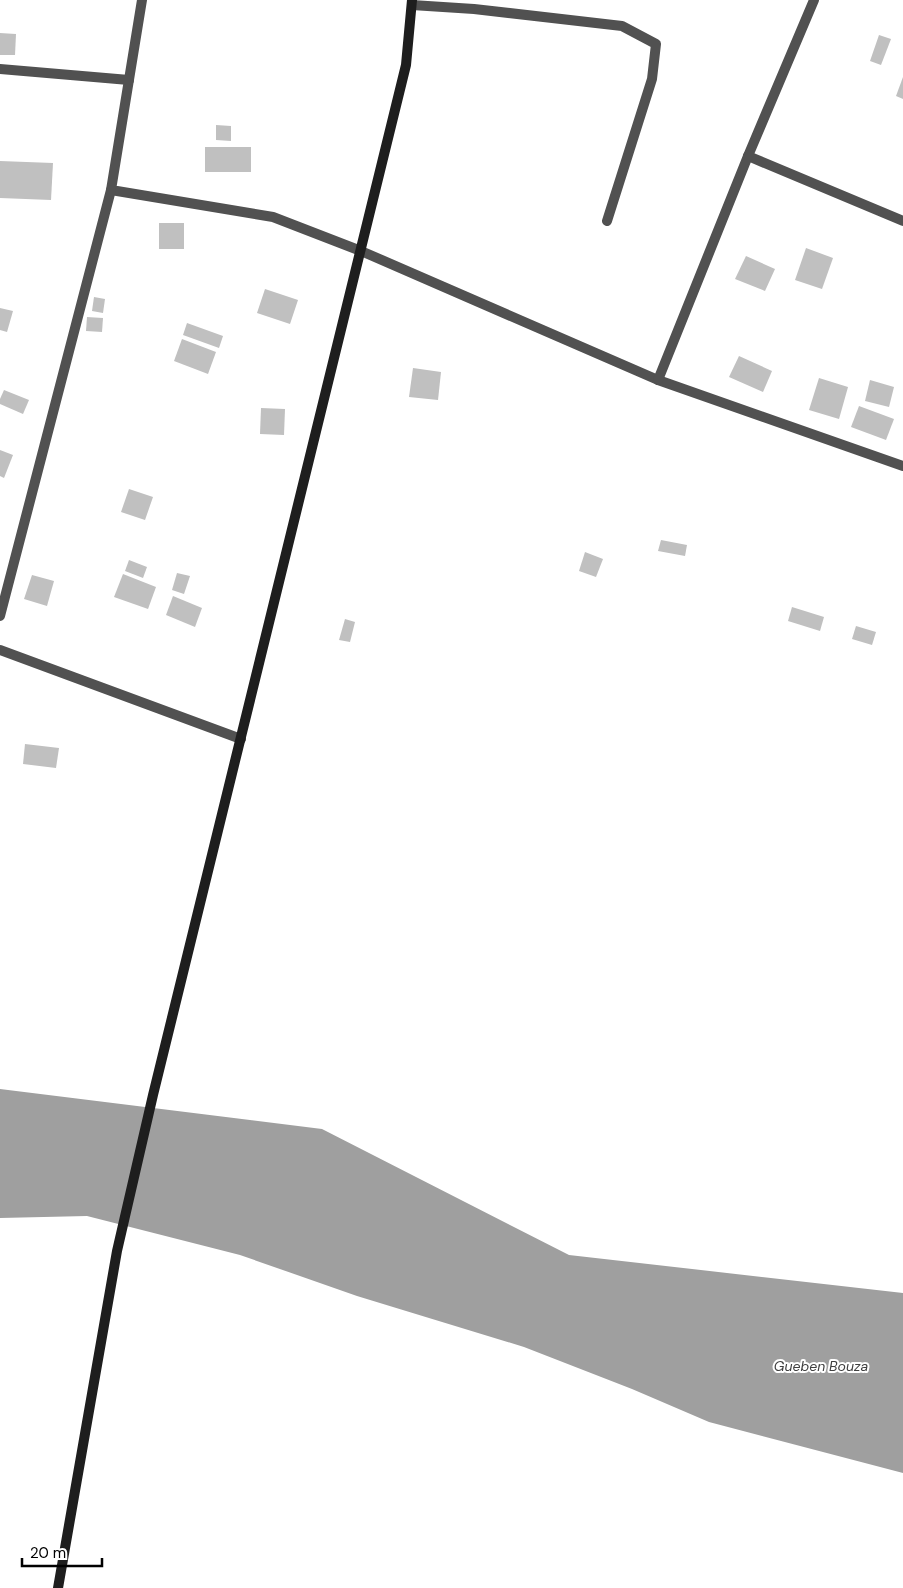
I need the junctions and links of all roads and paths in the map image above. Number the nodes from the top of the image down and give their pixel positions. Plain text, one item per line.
1 (142, 0) edge
2 (814, 0) edge
3 (412, 2) edge
4 (0, 69) edge
5 (129, 80) junction
6 (748, 156) junction
7 (111, 190) junction
8 (608, 221) dead end
9 (903, 221) edge
10 (361, 251) junction
11 (658, 380) junction
12 (903, 466) edge
13 (0, 616) edge
14 (0, 650) edge
15 (241, 739) junction
16 (58, 1588) edge

1 - 5 street
2 - 6 street
3 - 8 street
3 - 10 street
4 - 5 street
5 - 7 street
6 - 9 street
6 - 11 street
7 - 10 street
7 - 13 street
10 - 11 street
10 - 15 street
11 - 12 street
14 - 15 street
15 - 16 street

